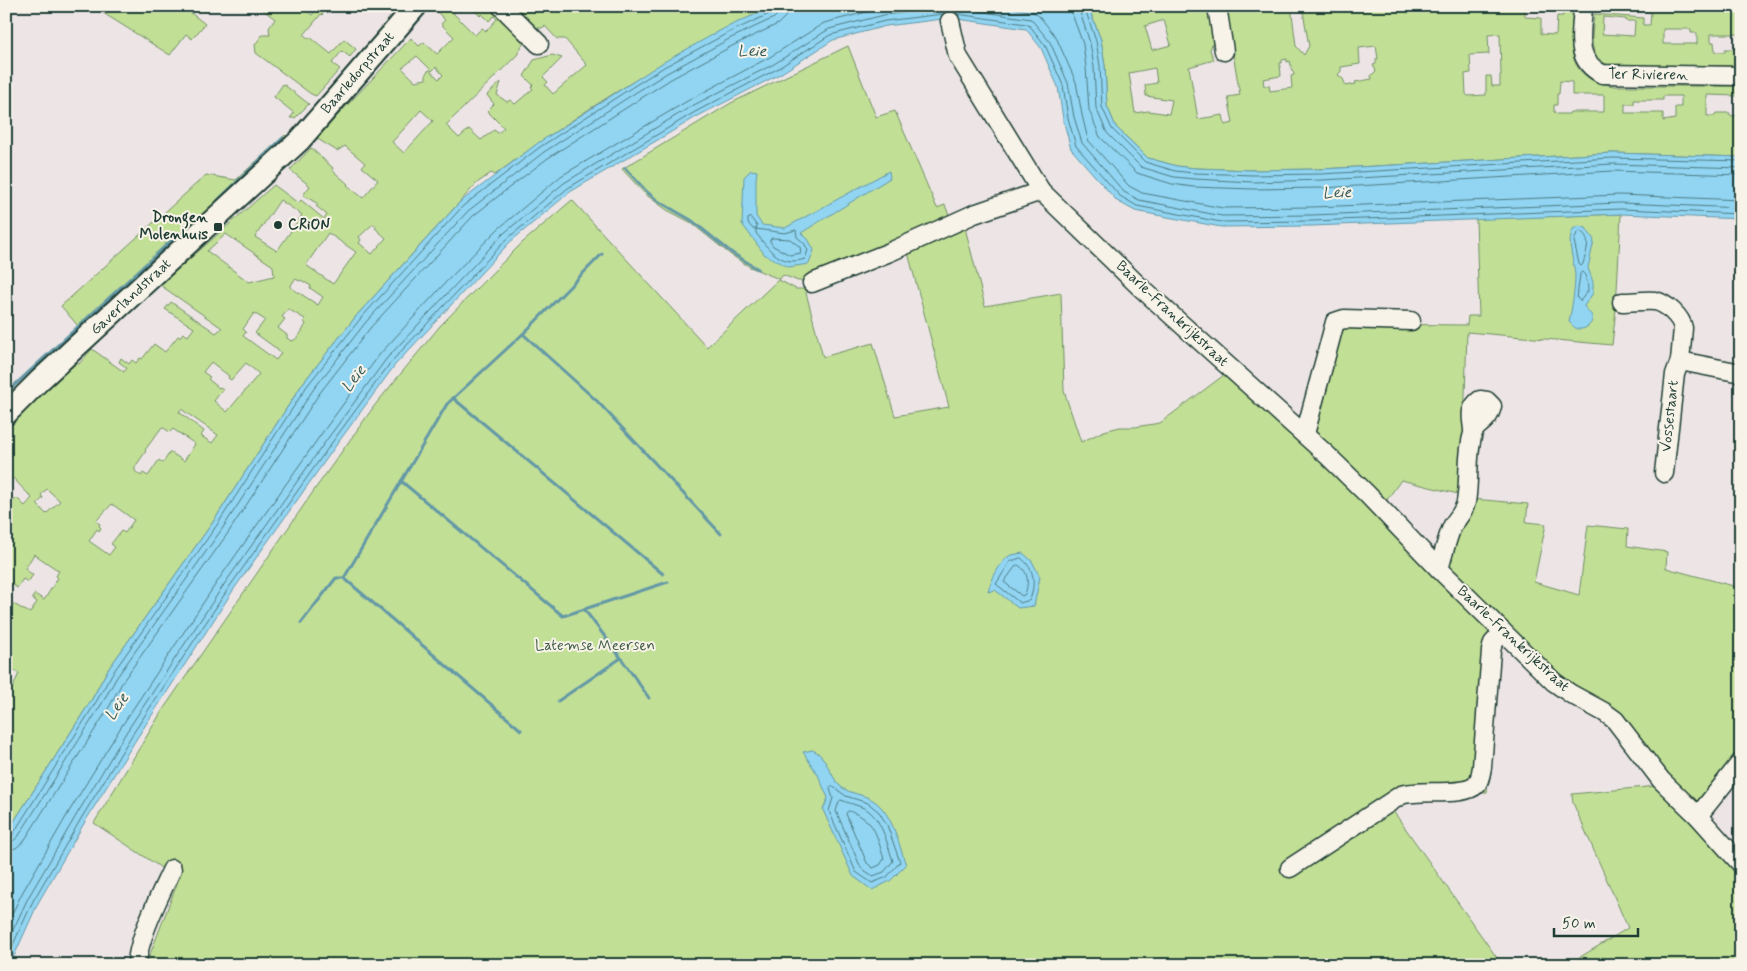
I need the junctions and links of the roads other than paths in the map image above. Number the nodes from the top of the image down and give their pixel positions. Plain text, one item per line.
1 (416, 6) edge
2 (501, 6) edge
3 (1217, 6) edge
4 (1583, 6) edge
5 (950, 21) dead end
6 (539, 44) dead end
7 (1224, 51) dead end
8 (1741, 76) edge
9 (300, 140) joint
10 (1041, 191) junction
11 (812, 283) dead end
12 (1622, 302) dead end
13 (1411, 322) dead end
14 (1680, 361) junction
15 (1741, 373) edge
16 (6, 414) edge
17 (1473, 430) dead end
18 (1305, 434) junction
19 (1664, 473) dead end
20 (1439, 569) junction
21 (1503, 632) junction
22 (1741, 762) edge
23 (1698, 816) junction
24 (1741, 864) edge
25 (1290, 868) dead end
26 (172, 869) dead end
27 (137, 965) edge

1 - 9 main road, Baarledorpstraat
2 - 6 street
3 - 7 street
4 - 8 street, Ter Rivieren
5 - 10 street, Baarle-Frankrijkstraat
9 - 16 main road, Gaverlandstraat
10 - 11 street
10 - 18 street, Baarle-Frankrijkstraat
12 - 14 street, Vossestaart
13 - 18 street
14 - 15 street, Vossestaart
14 - 19 street, Vossestaart
17 - 20 street
18 - 20 street, Baarle-Frankrijkstraat
20 - 21 street, Baarle-Frankrijkstraat
21 - 23 street, Baarle-Frankrijkstraat
21 - 25 street
22 - 23 street
23 - 24 street, Baarle-Frankrijkstraat
26 - 27 street

